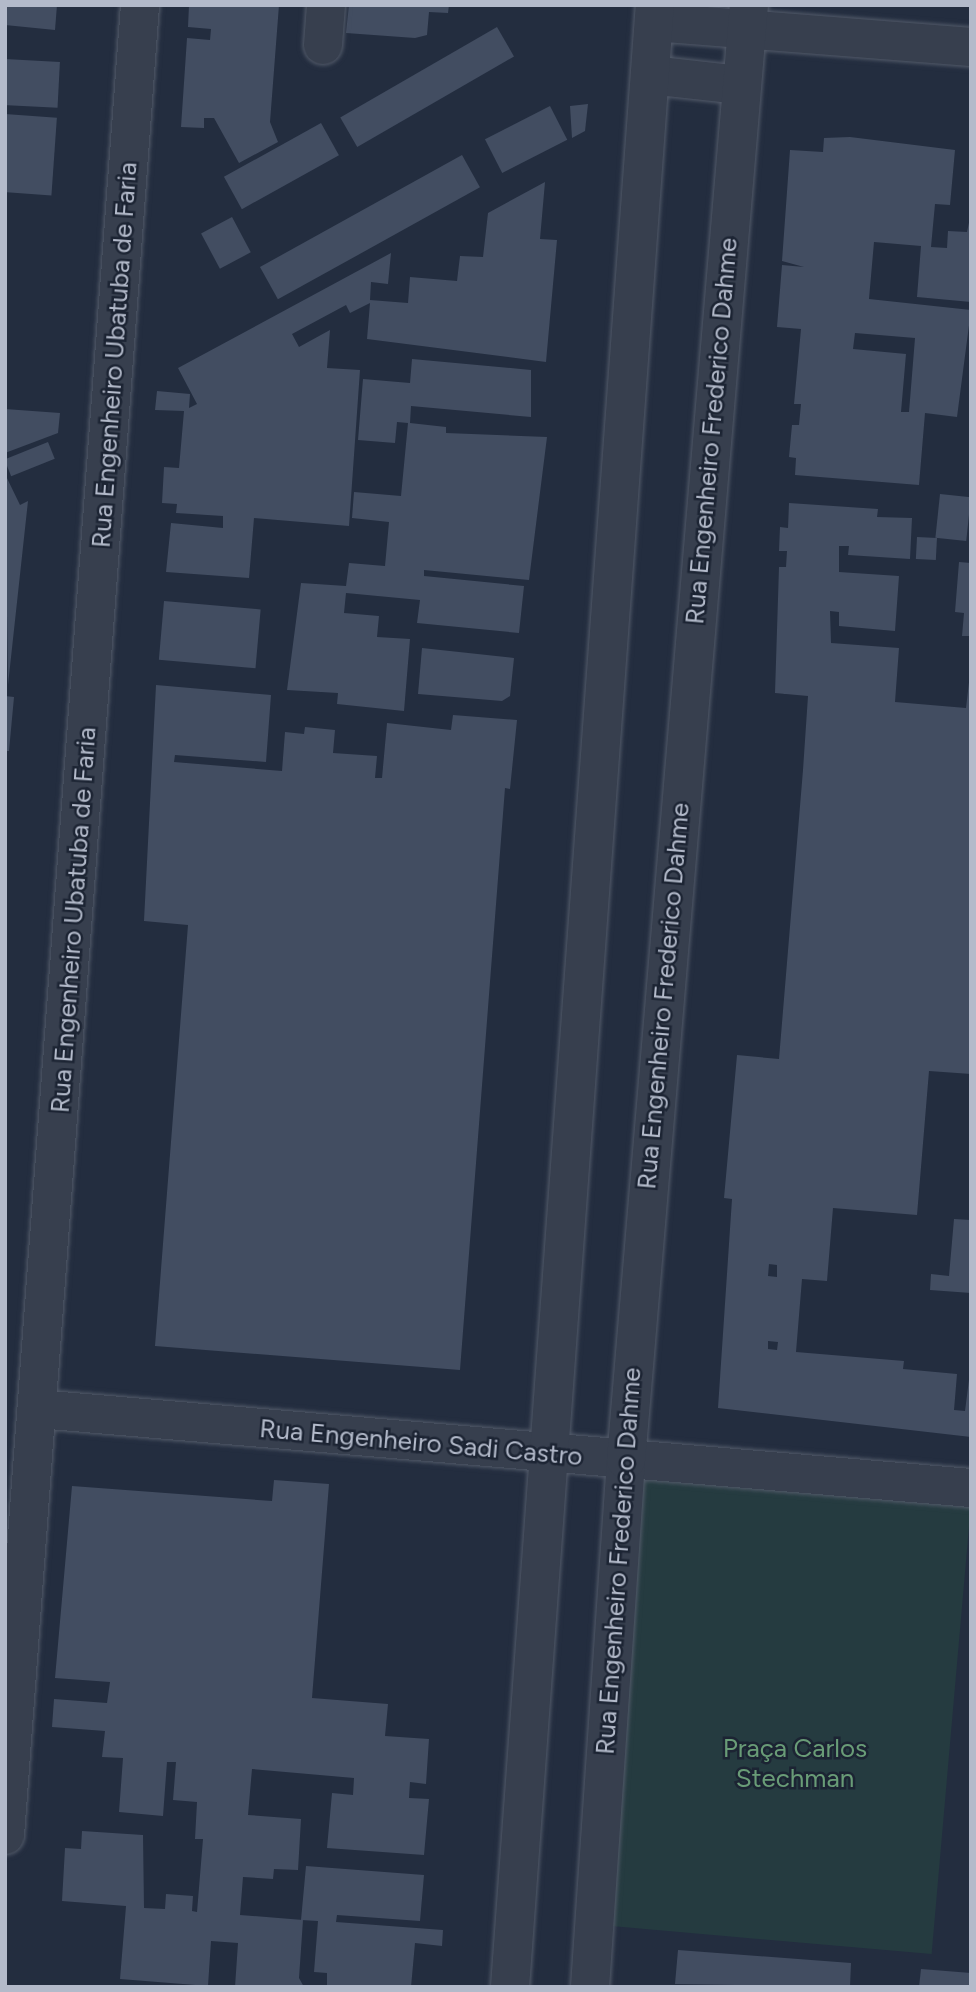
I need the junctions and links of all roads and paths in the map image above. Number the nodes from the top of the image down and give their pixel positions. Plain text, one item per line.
1 (140, 5) edge
2 (326, 5) edge
3 (654, 13) edge
4 (747, 17) edge
5 (323, 45) dead end
6 (971, 47) edge
7 (650, 75) junction
8 (741, 85) junction
9 (38, 1409) junction
10 (549, 1454) junction
11 (625, 1460) junction
12 (971, 1488) edge
13 (5, 1835) edge
14 (510, 1987) edge
15 (590, 1987) edge

1 - 9 street, Rua Engenheiro Ubatuba de Faria
2 - 5 street
3 - 4 street
3 - 7 street
4 - 6 street
4 - 8 street, Rua Engenheiro Frederico Dahme
7 - 8 street
7 - 10 street
8 - 11 street, Rua Engenheiro Frederico Dahme
9 - 10 street, Rua Engenheiro Sadi Castro
9 - 13 street, Rua Engenheiro Ubatuba de Faria
10 - 11 street, Rua Engenheiro Sadi Castro
10 - 14 street
11 - 12 street, Rua Engenheiro Sadi Castro
11 - 15 street, Rua Engenheiro Frederico Dahme

